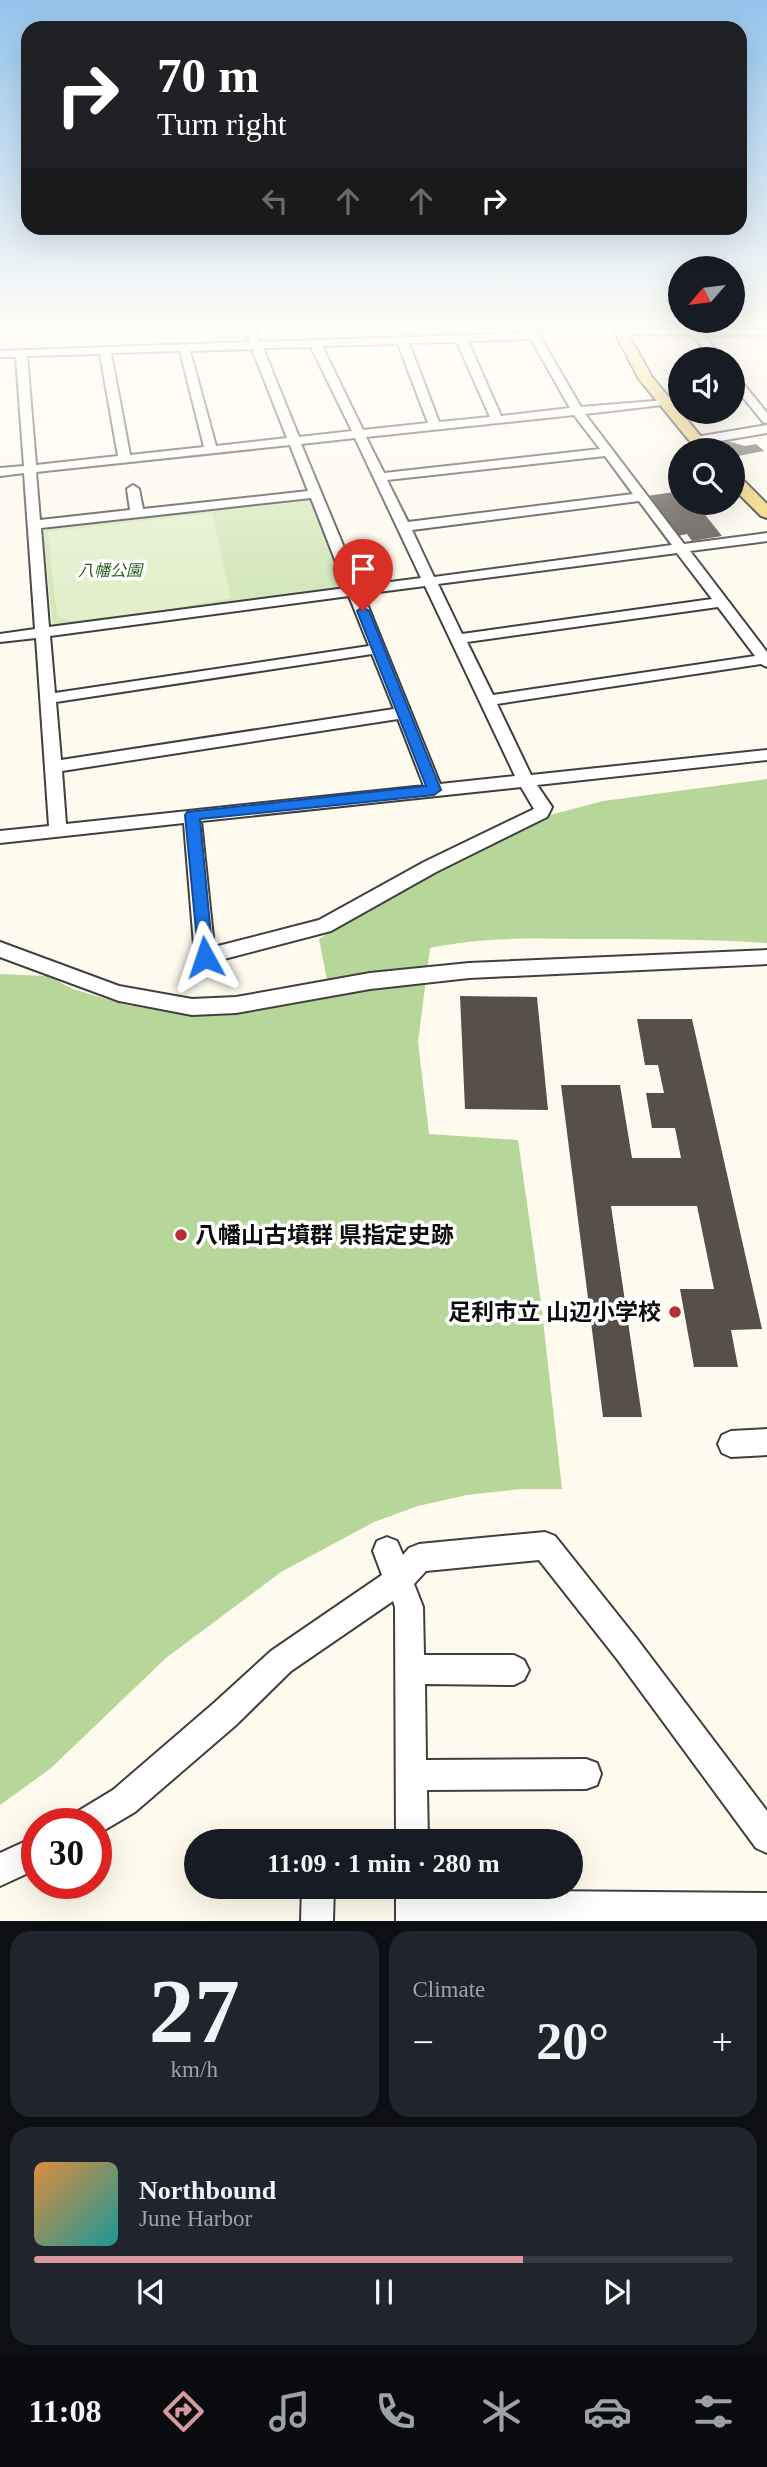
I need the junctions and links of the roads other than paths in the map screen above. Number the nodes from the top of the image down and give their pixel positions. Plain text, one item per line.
1 (25, 415) edge
2 (117, 415) edge
3 (202, 415) edge
4 (284, 415) edge
5 (350, 415) edge
6 (430, 415) edge
7 (495, 415) edge
8 (545, 415) edge
9 (581, 415) edge
10 (673, 415) edge
11 (497, 420) junction
12 (435, 426) junction
13 (767, 429) edge
14 (359, 434) junction
15 (695, 438) edge
16 (730, 438) edge
17 (295, 441) junction
18 (211, 450) junction
19 (608, 452) junction
20 (125, 459) junction
21 (29, 469) junction
22 (0, 472) edge
23 (380, 477) junction
24 (133, 489) dead end
25 (745, 491) edge
26 (316, 494) junction
27 (641, 497) junction
28 (767, 513) edge
29 (137, 514) junction
30 (33, 525) junction
31 (403, 527) junction
32 (767, 537) edge
33 (680, 549) junction
34 (430, 582) junction
35 (355, 592) junction
36 (720, 602) junction
37 (42, 633) junction
38 (0, 638) edge
39 (457, 639) junction
40 (378, 649) junction
41 (766, 661) edge
42 (47, 699) junction
43 (488, 701) junction
44 (403, 713) junction
45 (767, 755) edge
46 (53, 768) junction
47 (526, 781) junction
48 (434, 790) junction
49 (192, 815) junction
50 (58, 831) junction
51 (0, 836) edge
52 (0, 949) edge
53 (767, 957) edge
54 (767, 1442) edge
55 (731, 1444) dead end
56 (387, 1551) dead end
57 (399, 1580) junction
58 (410, 1669) junction
59 (514, 1670) dead end
60 (586, 1774) dead end
61 (412, 1775) junction
62 (112, 1808) edge
63 (412, 1829) edge
64 (767, 1837) edge
65 (21, 1860) edge
66 (0, 1870) edge
67 (318, 1899) edge
68 (412, 1905) edge
69 (767, 1909) edge
70 (317, 1921) edge

1 - 21 street
2 - 20 street
3 - 18 street
4 - 17 street
5 - 14 street
6 - 12 street
7 - 11 street
8 - 11 street
9 - 19 street
10 - 15 main road
11 - 12 street
12 - 14 street
13 - 16 street
14 - 17 street
14 - 23 street
17 - 18 street
17 - 26 street
18 - 20 street
19 - 23 street
19 - 27 street
20 - 21 street
21 - 22 street
21 - 30 street
23 - 31 street
24 - 29 street
25 - 28 main road
26 - 29 street
26 - 35 street
27 - 31 street
27 - 33 street
29 - 30 street
30 - 37 street
31 - 34 street
32 - 33 street
33 - 34 street
33 - 36 street
34 - 35 street
34 - 39 street
35 - 37 street
35 - 40 street
36 - 39 street
36 - 41 street
37 - 38 street
37 - 42 street
39 - 43 street
40 - 42 street
40 - 44 street
41 - 43 street
42 - 46 street
43 - 47 street
44 - 46 street
44 - 48 street
45 - 47 street
46 - 50 street
47 - 48 street
47 - 49 street
48 - 49 street
49 - 50 street
50 - 51 street
52 - 53 street
54 - 55 street
56 - 57 street
57 - 58 street
57 - 62 street
57 - 64 street
58 - 59 street
58 - 61 street
60 - 61 street
61 - 63 street
65 - 66 street
67 - 70 street
68 - 69 street

